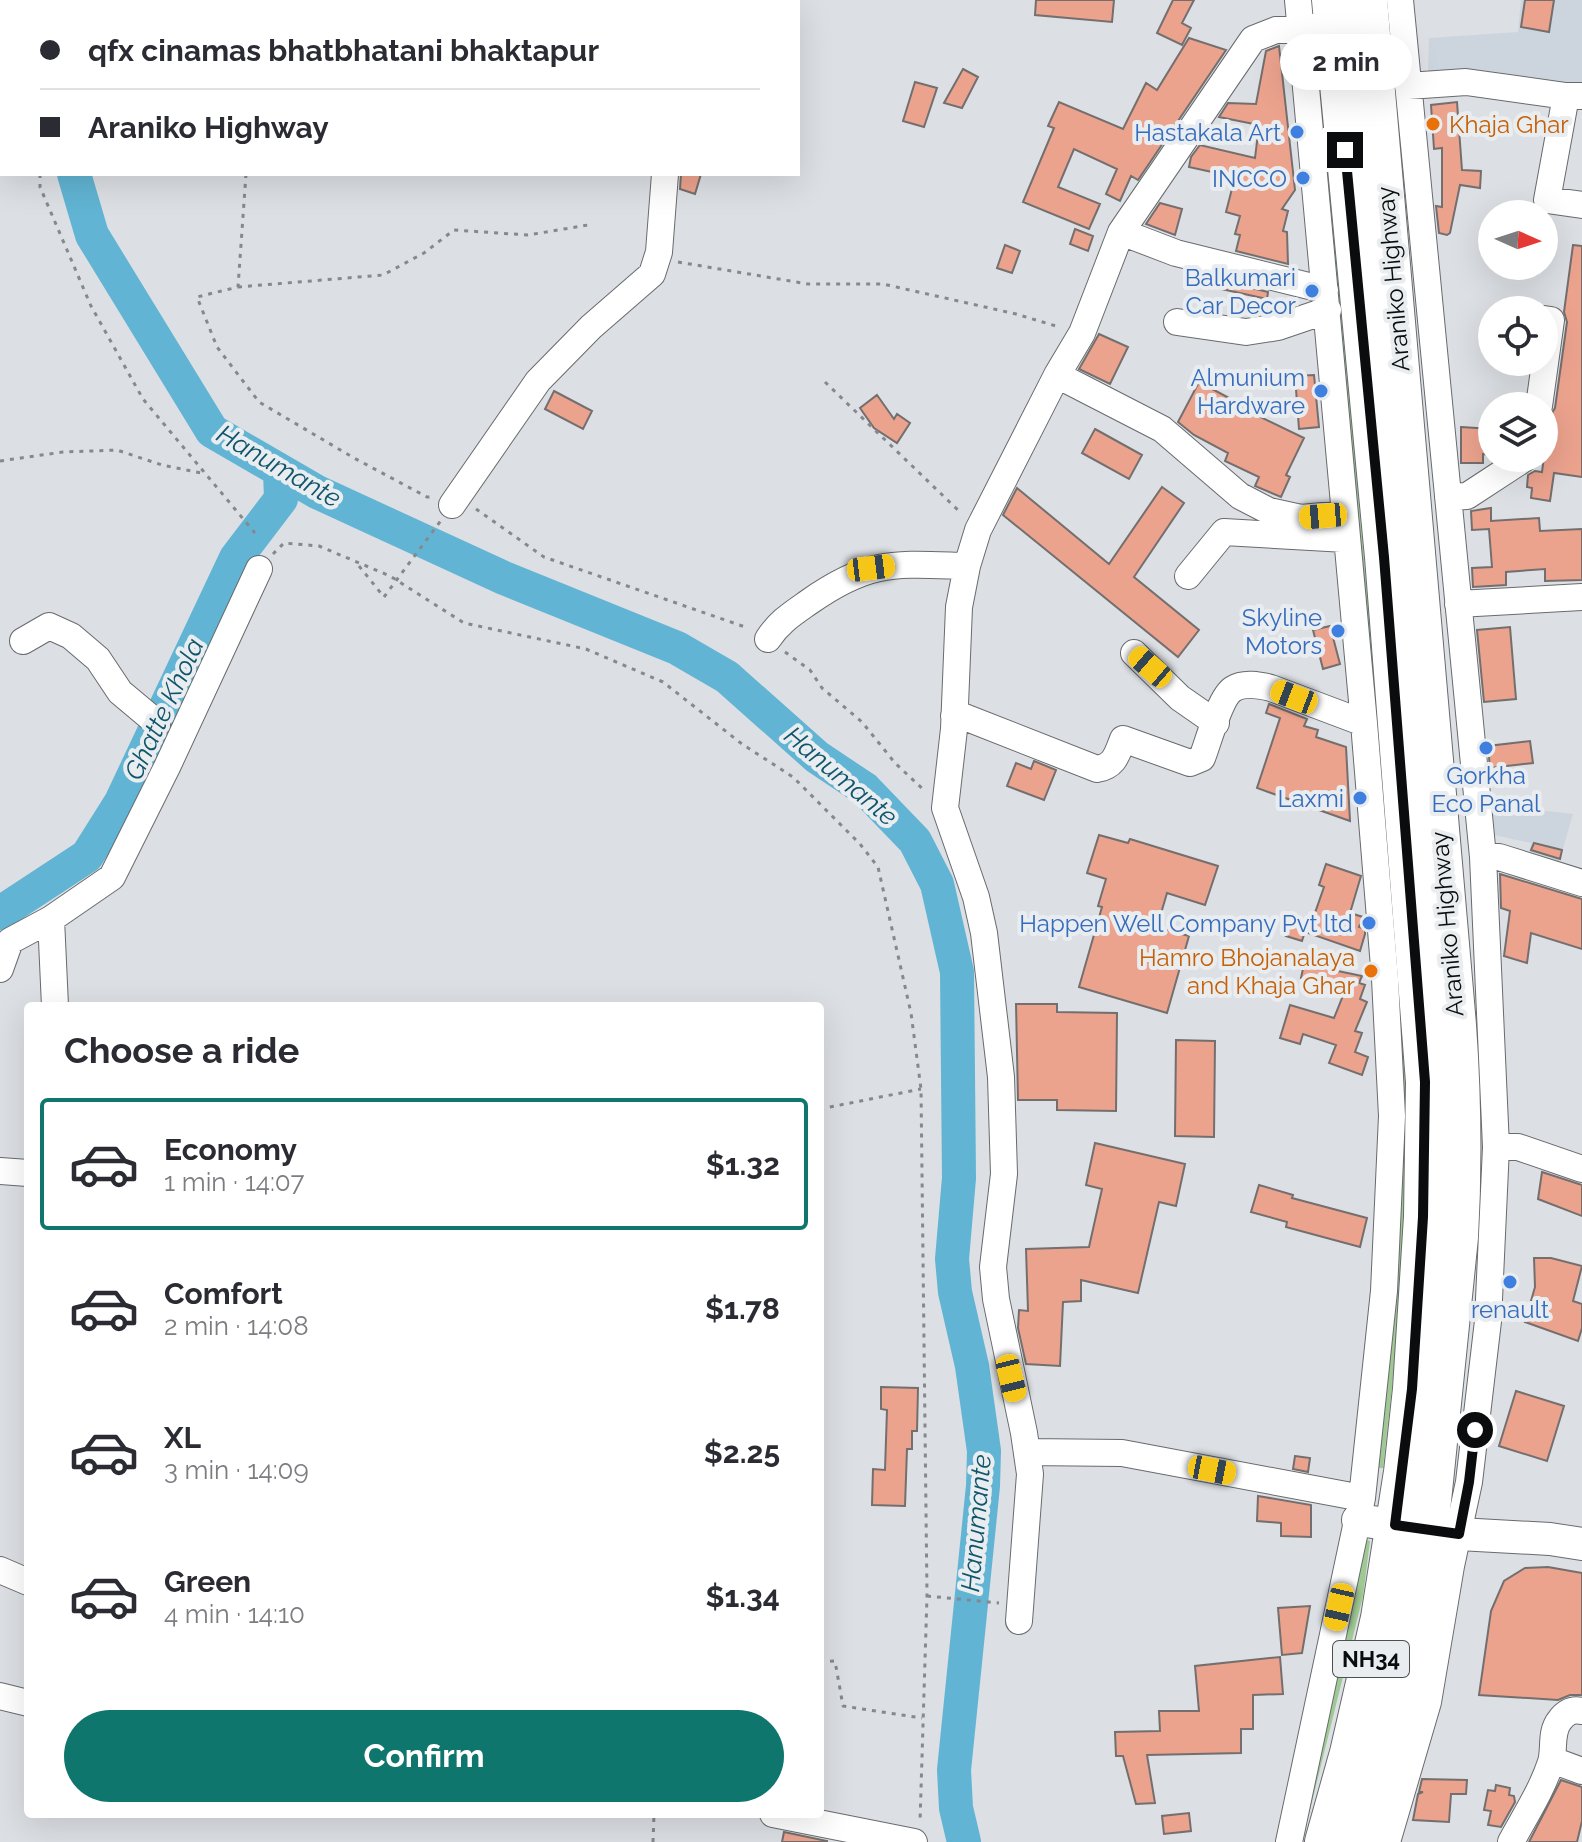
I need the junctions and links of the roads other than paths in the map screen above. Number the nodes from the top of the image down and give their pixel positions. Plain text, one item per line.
1 (1298, 0) edge
2 (1368, 0) edge
3 (1400, 0) edge
4 (1322, 18) edge
5 (1408, 86) junction
6 (1574, 96) edge
7 (665, 176) edge
8 (1582, 205) edge
9 (1121, 232) junction
10 (1327, 300) junction
11 (1177, 322) dead end
12 (1057, 375) junction
13 (1504, 472) edge
14 (1448, 497) junction
15 (451, 507) road end
16 (1345, 526) junction
17 (967, 566) junction
18 (259, 569) road end
19 (1188, 576) dead end
20 (1582, 597) edge
21 (1458, 604) junction
22 (768, 639) road end
23 (23, 641) dead end
24 (1134, 653) dead end
25 (954, 716) junction
26 (157, 723) dead end
27 (1216, 723) junction
28 (1364, 723) junction
29 (1483, 857) junction
30 (1582, 883) edge
31 (51, 919) junction
32 (0, 969) edge
33 (55, 1002) edge
34 (1496, 1147) junction
35 (1582, 1169) edge
36 (0, 1171) edge
37 (24, 1173) edge
38 (1027, 1452) junction
39 (1360, 1509) junction
40 (1428, 1530) junction
41 (1582, 1544) edge
42 (0, 1570) edge
43 (24, 1580) edge
44 (1012, 1612) road end
45 (0, 1696) edge
46 (24, 1702) edge
47 (1582, 1711) edge
48 (1552, 1760) junction
49 (1582, 1771) edge
50 (800, 1818) edge
51 (917, 1835) edge
52 (1289, 1842) edge
53 (1324, 1842) edge
54 (1358, 1842) edge
55 (1387, 1842) edge
56 (1511, 1842) edge

1 - 4 street
2 - 40 highway, Araniko Highway / NH34
3 - 5 street
4 - 9 street
4 - 10 street
4 - 40 highway, Araniko Highway / NH34
5 - 6 street
5 - 14 street
6 - 8 street
7 - 15 street
9 - 10 street
9 - 12 street
10 - 11 street
10 - 16 street
12 - 16 street
12 - 17 street
13 - 14 street
14 - 21 street
16 - 19 street
16 - 28 street
17 - 22 street
17 - 25 street
18 - 31 street
20 - 21 street
21 - 29 street
23 - 26 street
24 - 27 street
25 - 27 street
25 - 38 street
27 - 28 street
28 - 39 street
29 - 30 street
29 - 34 street
31 - 32 street
31 - 33 street
34 - 35 street
34 - 40 street
36 - 37 street
38 - 39 street
38 - 44 street
39 - 40 main road
39 - 52 street
40 - 41 main road
40 - 53 highway, Araniko Highway / NH34
40 - 54 highway, Araniko Highway / NH34
40 - 55 street
42 - 43 street
45 - 46 street
47 - 48 street
48 - 49 street
48 - 56 street
50 - 51 street

